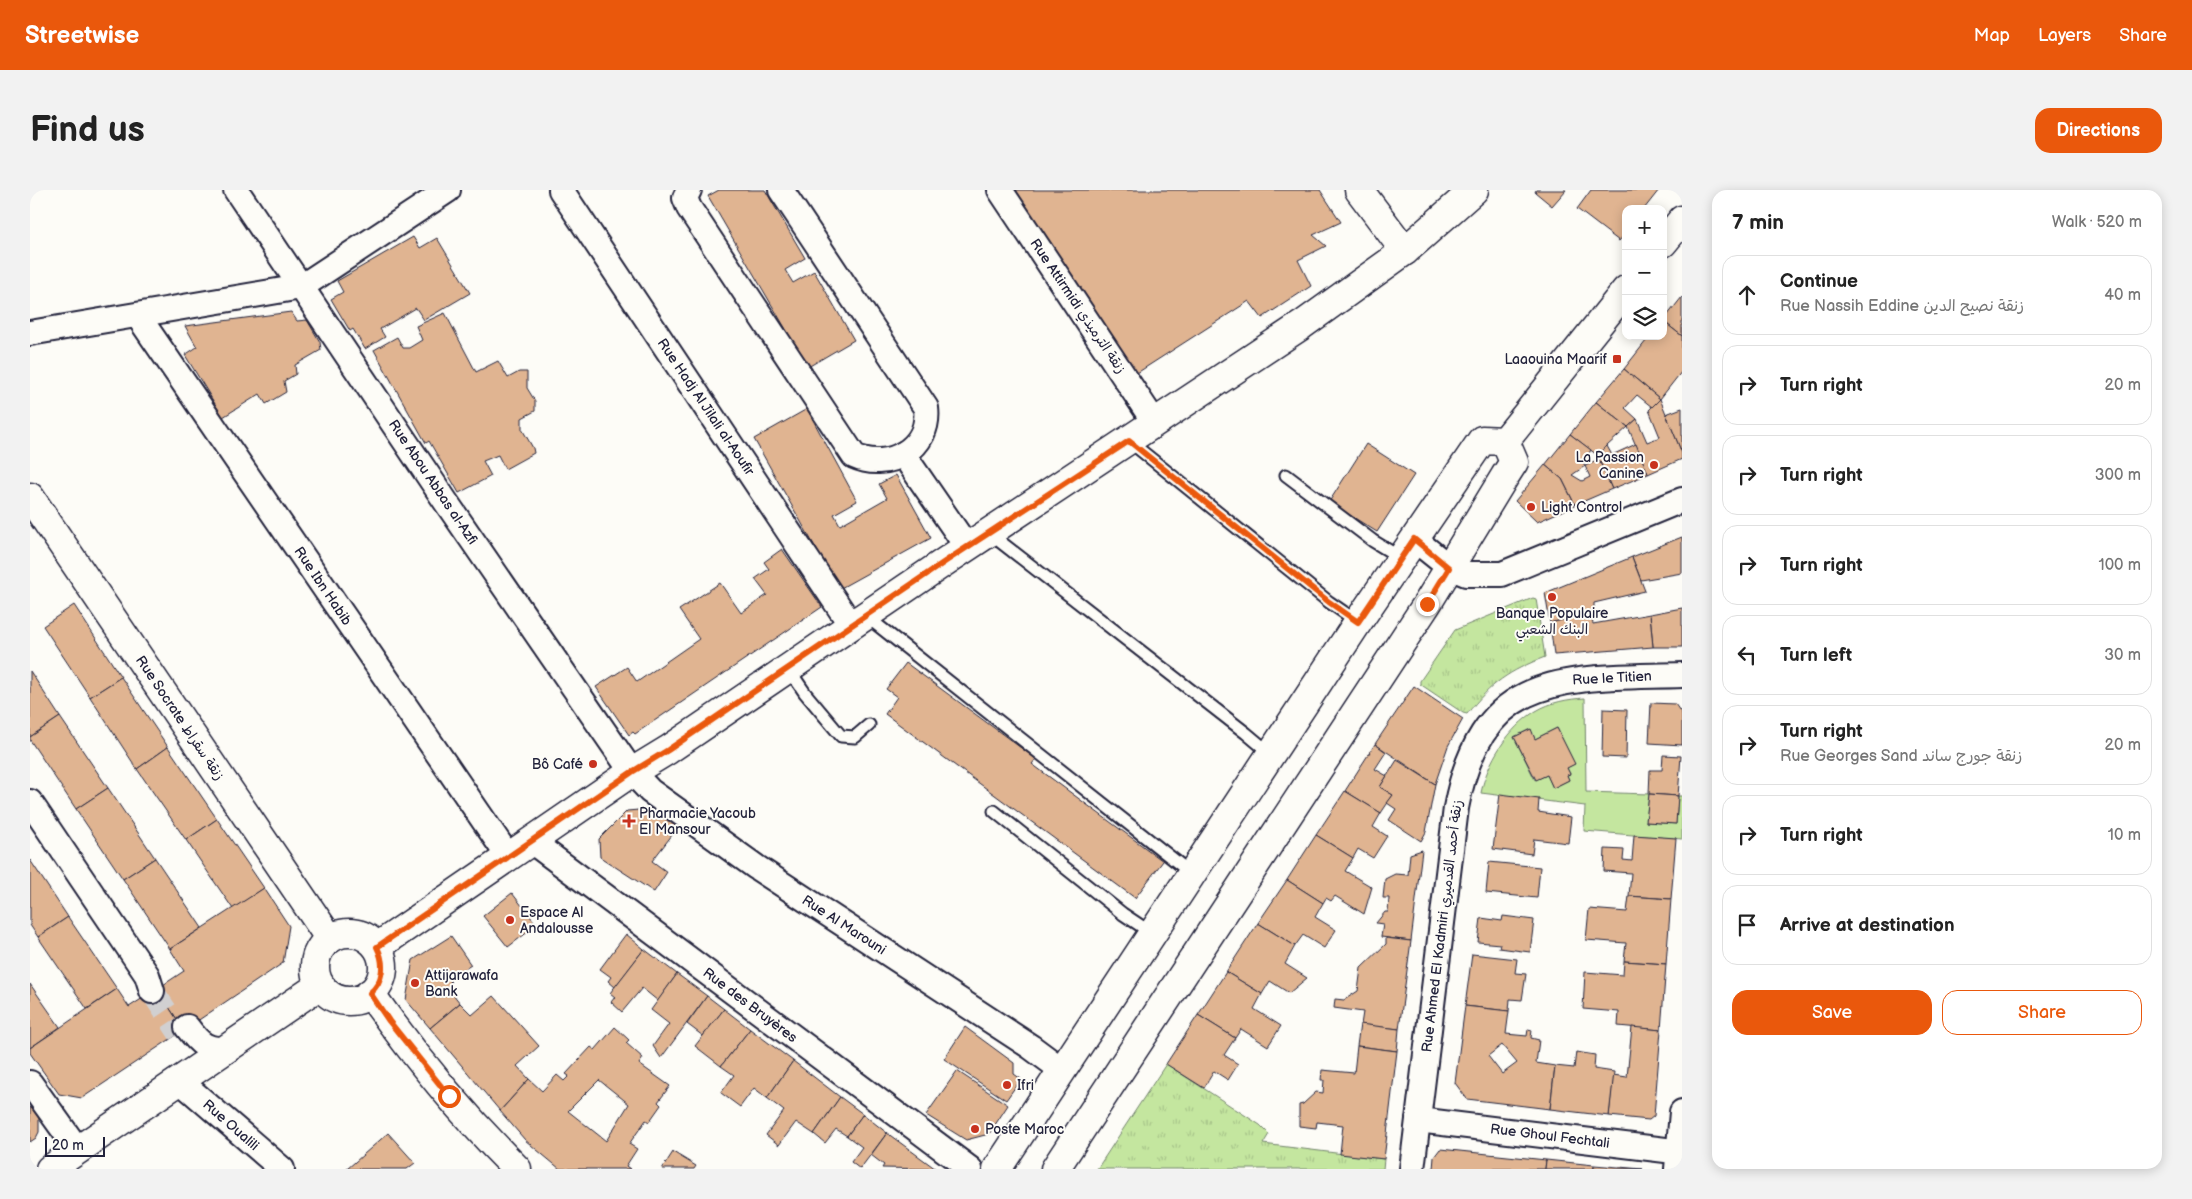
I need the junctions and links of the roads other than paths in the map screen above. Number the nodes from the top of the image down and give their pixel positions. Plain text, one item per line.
1 (236, 190) edge
2 (448, 190) edge
3 (561, 190) edge
4 (689, 190) edge
5 (782, 190) edge
6 (1000, 190) edge
7 (1359, 190) edge
8 (1474, 190) edge
9 (1682, 220) edge
10 (1667, 238) edge
11 (1405, 251) junction
12 (300, 287) junction
13 (1622, 295) edge
14 (138, 316) junction
15 (30, 333) edge
16 (1155, 423) junction
17 (1129, 441) junction
18 (1505, 441) junction
19 (903, 454) junction
20 (1286, 475) dead end
21 (30, 497) edge
22 (1682, 500) edge
23 (978, 540) junction
24 (1408, 549) junction
25 (1449, 568) junction
26 (858, 620) junction
27 (1358, 622) junction
28 (788, 668) junction
29 (1682, 675) edge
30 (1515, 700) joint
31 (870, 725) dead end
32 (1271, 754) junction
33 (632, 772) junction
34 (30, 802) edge
35 (994, 811) dead end
36 (531, 841) junction
37 (508, 856) junction
38 (1192, 874) junction
39 (1153, 934) junction
40 (330, 939) junction
41 (377, 947) junction
42 (153, 984) tunnel mouth
43 (320, 985) junction
44 (370, 993) junction
45 (228, 1048) junction
46 (1062, 1070) junction
47 (183, 1079) junction
48 (30, 1083) edge
49 (1682, 1112) edge
50 (1418, 1120) junction
51 (78, 1150) junction
52 (1679, 1158) edge
53 (50, 1169) edge
54 (282, 1169) edge
55 (517, 1169) edge
56 (970, 1169) edge
57 (998, 1169) edge
58 (1055, 1169) edge
59 (1412, 1169) edge

1 - 12 street, Rue Abou Abbas al-Azfi
2 - 12 street
3 - 26 street, Rue Hadj Al Jilali al-Aoufir
4 - 19 street
5 - 19 street
6 - 16 street, Rue Attirmidi زنقة الترميذي
7 - 11 main road
8 - 11 main road
9 - 10 main road
11 - 16 main road
12 - 14 street
12 - 33 street, Rue Abou Abbas al-Azfi
13 - 18 main road
14 - 15 street
14 - 37 street, Rue Ibn Habib
16 - 17 main road
17 - 23 main road
17 - 27 lane
18 - 24 main road
18 - 25 main road
19 - 23 street
20 - 24 lane
21 - 40 main road, Rue Socrate زنقة سقراط
22 - 25 street
23 - 26 main road
23 - 32 lane
24 - 25 street
24 - 27 main road
25 - 58 main road
26 - 28 main road
26 - 38 lane
27 - 32 main road
28 - 31 lane
28 - 33 main road
29 - 30 street, Rue le Titien
30 - 50 street, Rue Ahmed El Kadmiri زنقة أحمد القدميري
32 - 38 main road
33 - 36 main road
33 - 46 street, Rue Al Marouni
34 - 42 street
35 - 39 lane
36 - 37 main road
36 - 56 street, Rue des Bruyères
37 - 41 main road
38 - 39 main road
39 - 46 main road
40 - 41 main road
40 - 43 main road
41 - 44 main road
43 - 44 main road
43 - 45 main road
44 - 55 main road
45 - 47 main road
45 - 47 street
46 - 57 main road
47 - 51 main road
47 - 54 street, Rue Oualili
48 - 51 street
49 - 52 street
50 - 52 street, Rue Ghoul Fechtali
50 - 59 street, Rue Ahmed El Kadmiri زنقة أحمد القدميري
51 - 53 main road

